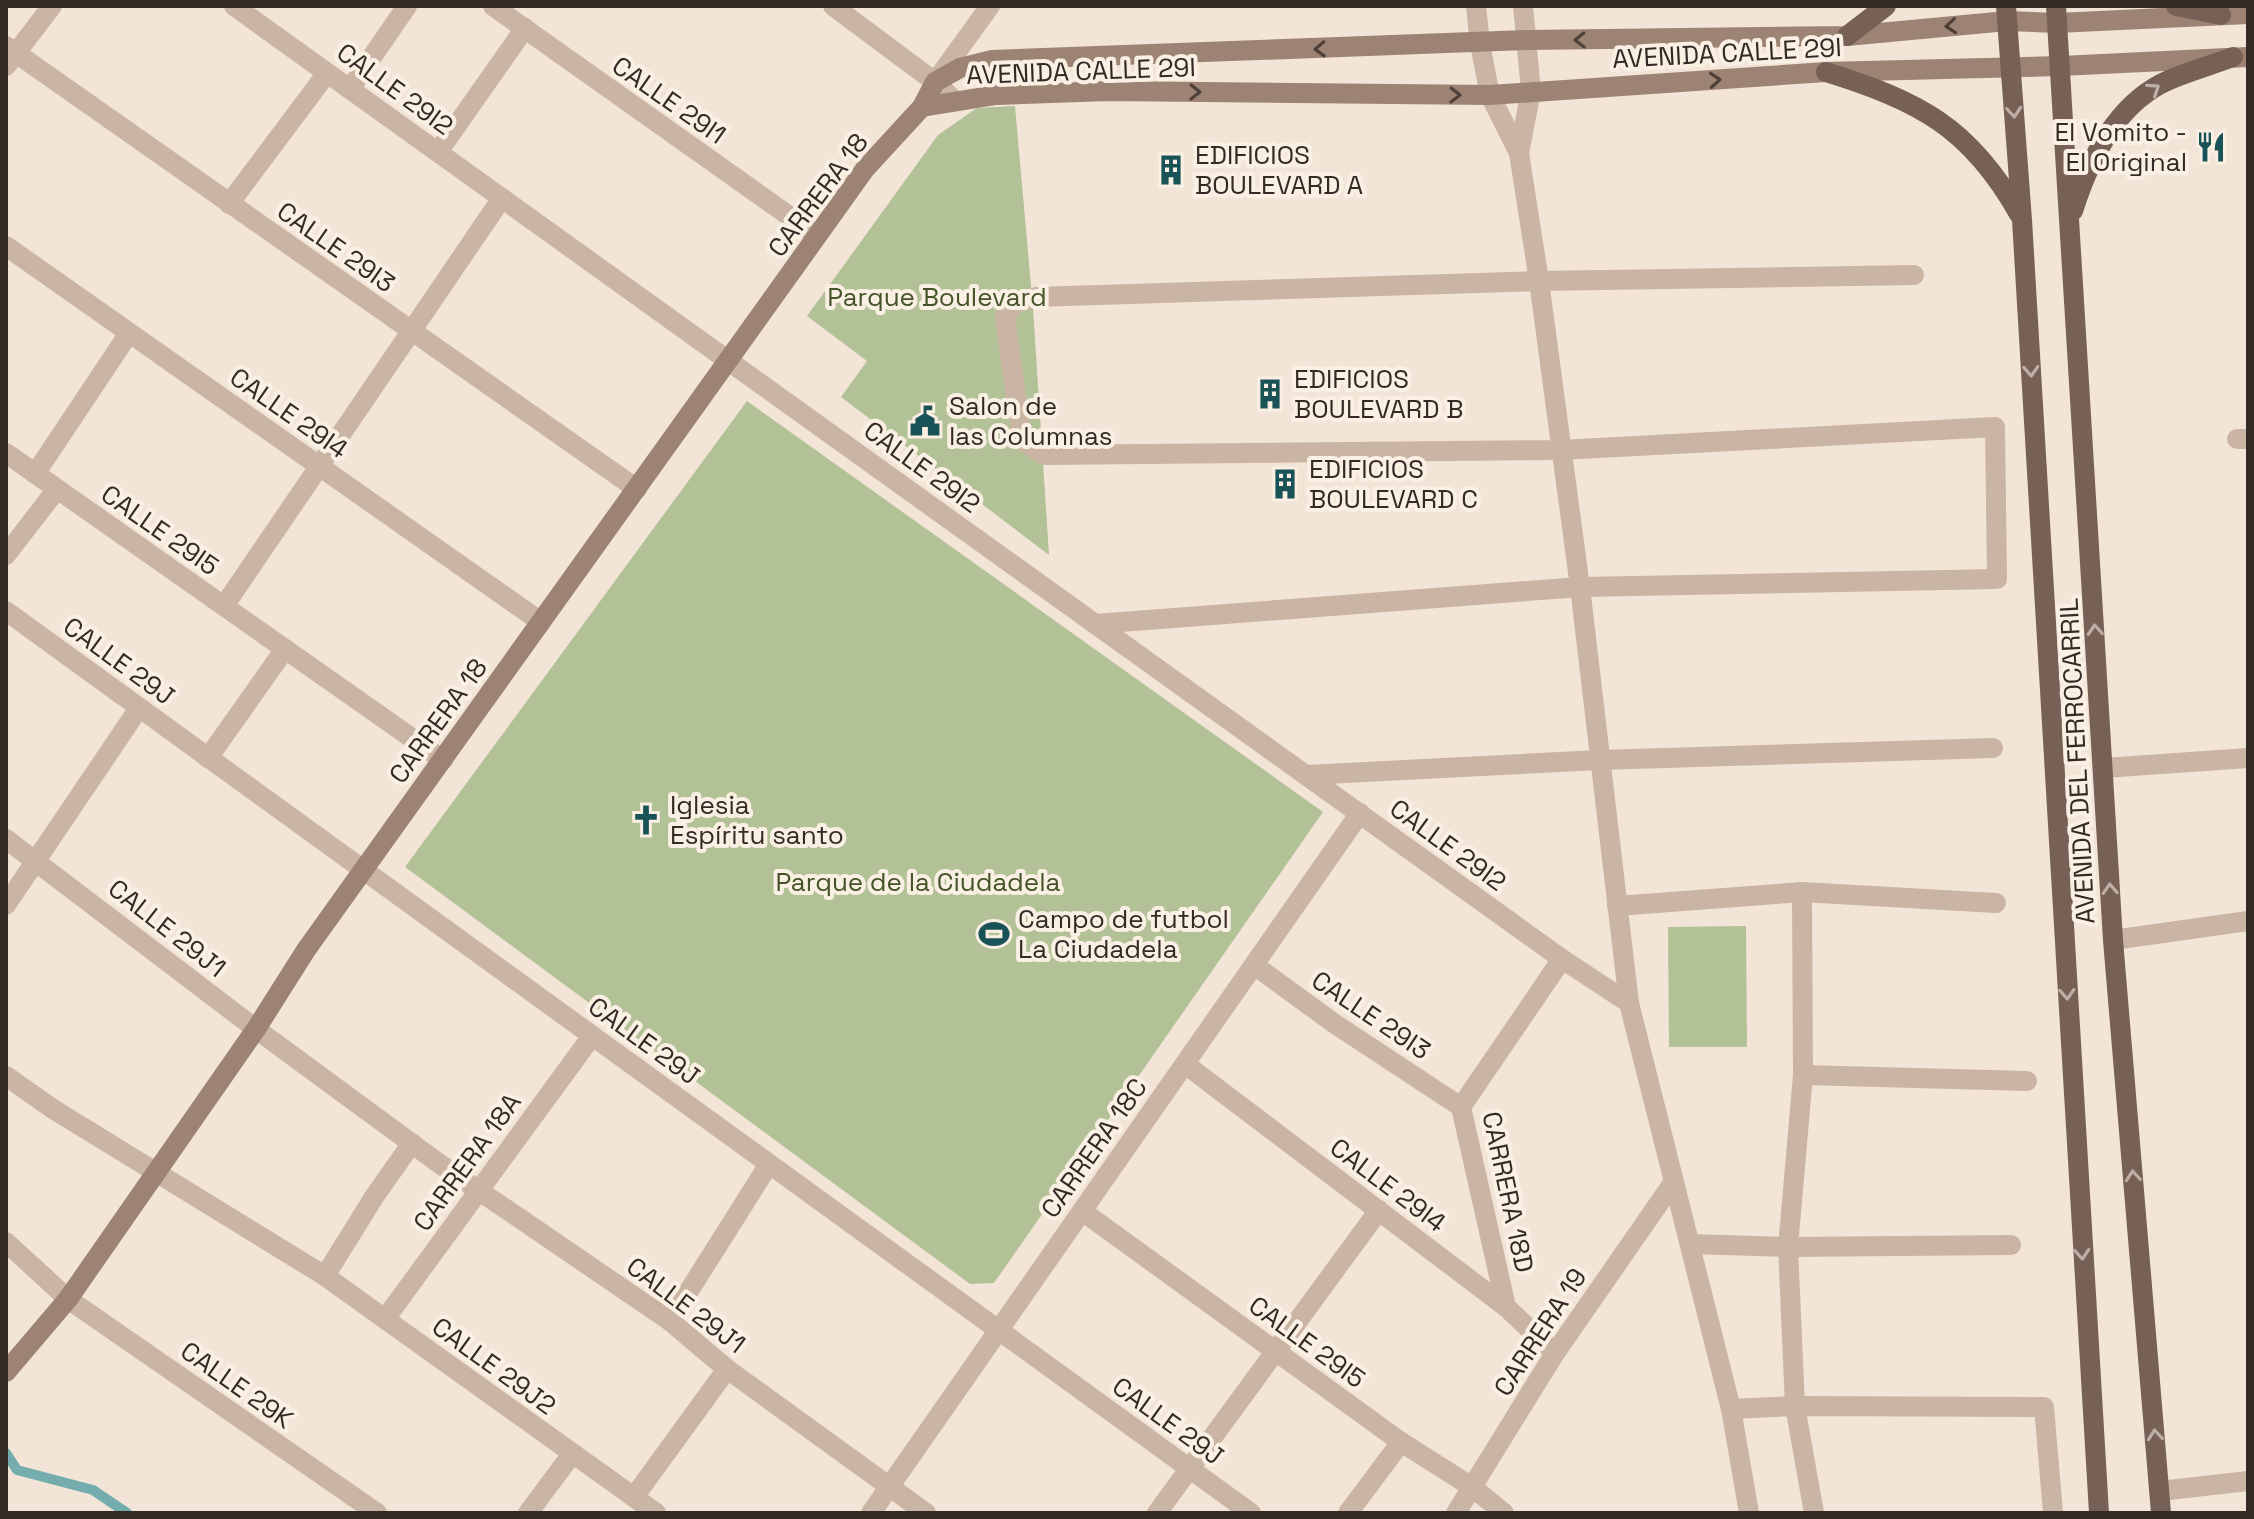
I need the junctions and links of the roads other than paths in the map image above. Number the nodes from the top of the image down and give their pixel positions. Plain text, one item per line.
1 (52, 6) edge
2 (407, 6) edge
3 (493, 6) edge
4 (833, 6) edge
5 (990, 6) edge
6 (1476, 6) edge
7 (1523, 6) edge
8 (1886, 6) edge
9 (2176, 6) edge
10 (248, 10) edge
11 (2006, 14) edge
12 (2057, 14) edge
13 (2248, 14) edge
14 (2221, 15) junction
15 (525, 28) junction
16 (1847, 36) junction
17 (1528, 40) junction
18 (1480, 44) junction
19 (9, 55) edge
20 (2241, 57) edge
21 (2060, 66) junction
22 (2010, 68) junction
23 (1826, 72) junction
24 (327, 73) junction
25 (935, 82) junction
26 (350, 89) junction
27 (1531, 91) junction
28 (1490, 95) junction
29 (955, 101) junction
30 (922, 107) junction
31 (438, 152) junction
32 (1519, 153) junction
33 (502, 198) junction
34 (229, 204) junction
35 (2022, 220) junction
36 (2070, 223) junction
37 (816, 235) junction
38 (6, 246) edge
39 (1914, 275) dead end
40 (1539, 281) junction
41 (412, 331) junction
42 (129, 333) junction
43 (729, 361) junction
44 (1560, 450) junction
45 (6, 453) edge
46 (319, 466) junction
47 (35, 474) junction
48 (57, 489) junction
49 (637, 489) junction
50 (6, 555) edge
51 (1580, 587) junction
52 (224, 606) junction
53 (9, 620) edge
54 (541, 622) junction
55 (1095, 624) junction
56 (285, 649) junction
57 (139, 708) junction
58 (1993, 748) dead end
59 (208, 758) junction
60 (2248, 758) edge
61 (443, 760) junction
62 (1599, 760) junction
63 (2104, 768) junction
64 (1307, 775) junction
65 (1360, 813) junction
66 (6, 839) edge
67 (36, 860) junction
68 (363, 870) junction
69 (1802, 892) junction
70 (1996, 903) dead end
71 (6, 905) edge
72 (1617, 906) junction
73 (2248, 921) edge
74 (2113, 940) junction
75 (1562, 959) junction
76 (1254, 965) junction
77 (1629, 1003) junction
78 (256, 1029) junction
79 (592, 1036) junction
80 (1185, 1064) junction
81 (1803, 1075) junction
82 (6, 1076) edge
83 (2027, 1081) dead end
84 (1461, 1107) junction
85 (412, 1143) junction
86 (769, 1164) junction
87 (155, 1171) junction
88 (1673, 1183) junction
89 (477, 1190) junction
90 (1379, 1210) junction
91 (1082, 1211) junction
92 (6, 1242) edge
93 (1690, 1244) junction
94 (2011, 1245) dead end
95 (1788, 1247) junction
96 (325, 1276) junction
97 (68, 1299) junction
98 (1506, 1307) junction
99 (385, 1319) junction
100 (670, 1321) junction
101 (998, 1330) junction
102 (1275, 1351) junction
103 (1555, 1353) junction
104 (727, 1369) junction
105 (7, 1371) edge
106 (1795, 1406) junction
107 (1731, 1409) junction
108 (1401, 1442) junction
109 (572, 1454) junction
110 (1188, 1468) junction
111 (2248, 1481) edge
112 (888, 1487) junction
113 (1472, 1487) junction
114 (2160, 1491) junction
115 (634, 1497) junction
116 (377, 1513) edge
117 (528, 1513) edge
118 (656, 1513) edge
119 (871, 1513) edge
120 (926, 1513) edge
121 (1157, 1513) edge
122 (1251, 1513) edge
123 (1348, 1513) edge
124 (1456, 1513) edge
125 (1504, 1513) edge
126 (1749, 1513) edge
127 (1814, 1513) edge
128 (2053, 1513) edge
129 (2099, 1513) edge
130 (2161, 1513) edge

1 - 19 street
2 - 26 street
3 - 15 street, CALLE 29I1
4 - 25 street
5 - 25 street
6 - 18 street
7 - 17 street
8 - 16 main road
9 - 14 main road
10 - 24 street, CALLE 29I2
11 - 12 main road, AVENIDA CALLE 29I
11 -> 16 main road, AVENIDA CALLE 29I
11 - 22 main road, AVENIDA DEL FERROCARRIL
12 - 14 main road, AVENIDA CALLE 29I
12 - 21 main road, AVENIDA DEL FERROCARRIL
13 - 14 main road, AVENIDA CALLE 29I
15 - 31 street
15 - 37 street, CALLE 29I1
16 -> 17 main road, AVENIDA CALLE 29I
17 - 18 main road, AVENIDA CALLE 29I
17 - 27 street
18 -> 25 main road, AVENIDA CALLE 29I
18 - 28 street
19 - 34 street, CALLE 29I3
20 - 21 main road, AVENIDA CALLE 29I
36 -> 20 main road
21 - 22 main road, AVENIDA CALLE 29I
21 - 36 main road, AVENIDA DEL FERROCARRIL
22 - 23 main road, AVENIDA CALLE 29I
22 -> 35 main road, AVENIDA DEL FERROCARRIL
27 -> 23 main road, AVENIDA CALLE 29I
23 - 35 main road
24 - 26 street, CALLE 29I2
24 - 34 street
25 - 29 street
25 - 30 main road, AVENIDA CALLE 29I
26 - 31 street, CALLE 29I2
27 - 28 main road, AVENIDA CALLE 29I
27 - 32 street
29 -> 28 main road, AVENIDA CALLE 29I
28 - 32 street
29 - 30 main road, AVENIDA CALLE 29I
30 - 37 main road, CARRERA 18
31 - 33 street, CALLE 29I2
32 - 40 street
33 - 41 street
33 - 43 street, CALLE 29I2
34 - 41 street, CALLE 29I3
35 -> 129 main road, AVENIDA DEL FERROCARRIL
63 -> 36 main road, AVENIDA DEL FERROCARRIL
37 - 43 main road, CARRERA 18
38 - 42 street, CALLE 29I4
39 - 40 street
40 - 44 street
40 - 44 street
41 - 46 street
41 - 49 street, CALLE 29I3
42 - 46 street, CALLE 29I4
42 - 47 street
43 - 49 main road, CARRERA 18
43 - 55 street, CALLE 29I2
44 - 51 street
44 - 51 street
45 - 47 street, CALLE 29I5
46 - 52 street
46 - 54 street, CALLE 29I4
47 - 48 street, CALLE 29I5
48 - 50 street
48 - 52 street, CALLE 29I5
49 - 54 main road, CARRERA 18
51 - 55 street
51 - 62 street
52 - 56 street, CALLE 29I5
53 - 57 street, CALLE 29J
54 - 61 main road, CARRERA 18
55 - 64 street, CALLE 29I2
56 - 59 street
56 - 61 street, CALLE 29I5
57 - 59 street, CALLE 29J
57 - 67 street
58 - 62 street
59 - 68 street, CALLE 29J
60 - 63 street
61 - 68 main road, CARRERA 18
62 - 64 street
62 - 72 street
74 -> 63 main road, AVENIDA DEL FERROCARRIL
64 - 65 street, CALLE 29I2
65 - 75 street, CALLE 29I2
65 - 76 street, CARRERA 18C
66 - 67 street, CALLE 29J1
67 - 71 street
67 - 78 street, CALLE 29J1
68 - 78 main road, CARRERA 18
68 - 79 street, CALLE 29J
69 - 70 street
69 - 72 street
69 - 81 street
72 - 77 street
73 - 74 street
114 -> 74 main road, AVENIDA DEL FERROCARRIL
75 - 77 street
75 - 84 street, CARRERA 18D
76 - 80 street, CARRERA 18C
76 - 84 street, CALLE 29I3
77 - 88 street
78 - 85 street, CALLE 29J1
78 - 87 main road, CARRERA 18
79 - 86 street, CALLE 29J
79 - 89 street, CARRERA 18A
80 - 90 street, CALLE 29I4
80 - 91 street, CARRERA 18C
81 - 83 street
81 - 95 street
82 - 87 street, CALLE 29J2
84 - 98 street, CARRERA 18D
85 - 89 street, CALLE 29J1
85 - 96 street
86 - 100 street
86 - 101 street, CALLE 29J
87 - 96 street, CALLE 29J2
87 - 97 main road, CARRERA 18
88 - 93 street
88 - 103 street, CARRERA 19
89 - 99 street, CARRERA 18A
89 - 100 street, CALLE 29J1
90 - 98 street, CALLE 29I4
90 - 102 street
91 - 101 street, CARRERA 18C
91 - 102 street, CALLE 29I5
92 - 97 street
93 - 95 street
93 - 107 street
94 - 95 street
95 - 106 street
96 - 99 street, CALLE 29J2
97 - 105 main road, CARRERA 18
97 - 116 street, CALLE 29K
98 - 103 street, CALLE 29I4
99 - 109 street, CALLE 29J2
100 - 104 street, CALLE 29J1
101 - 110 street, CALLE 29J
101 - 112 street, CARRERA 18C
102 - 108 street, CALLE 29I5
102 - 110 street
103 - 113 street, CARRERA 19
104 - 112 street, CALLE 29J1
104 - 115 street
106 - 107 street
106 - 127 street
106 - 128 street
107 - 126 street
108 - 113 street, CALLE 29I5
108 - 123 street
109 - 115 street, CALLE 29J2
109 - 117 street
110 - 121 street
110 - 122 street, CALLE 29J
111 - 114 street
112 - 119 street, CARRERA 18C
112 - 120 street, CALLE 29J1
113 - 124 street, CARRERA 19
113 - 125 street, CALLE 29I5
114 - 130 main road, AVENIDA DEL FERROCARRIL
115 - 118 street, CALLE 29J2

